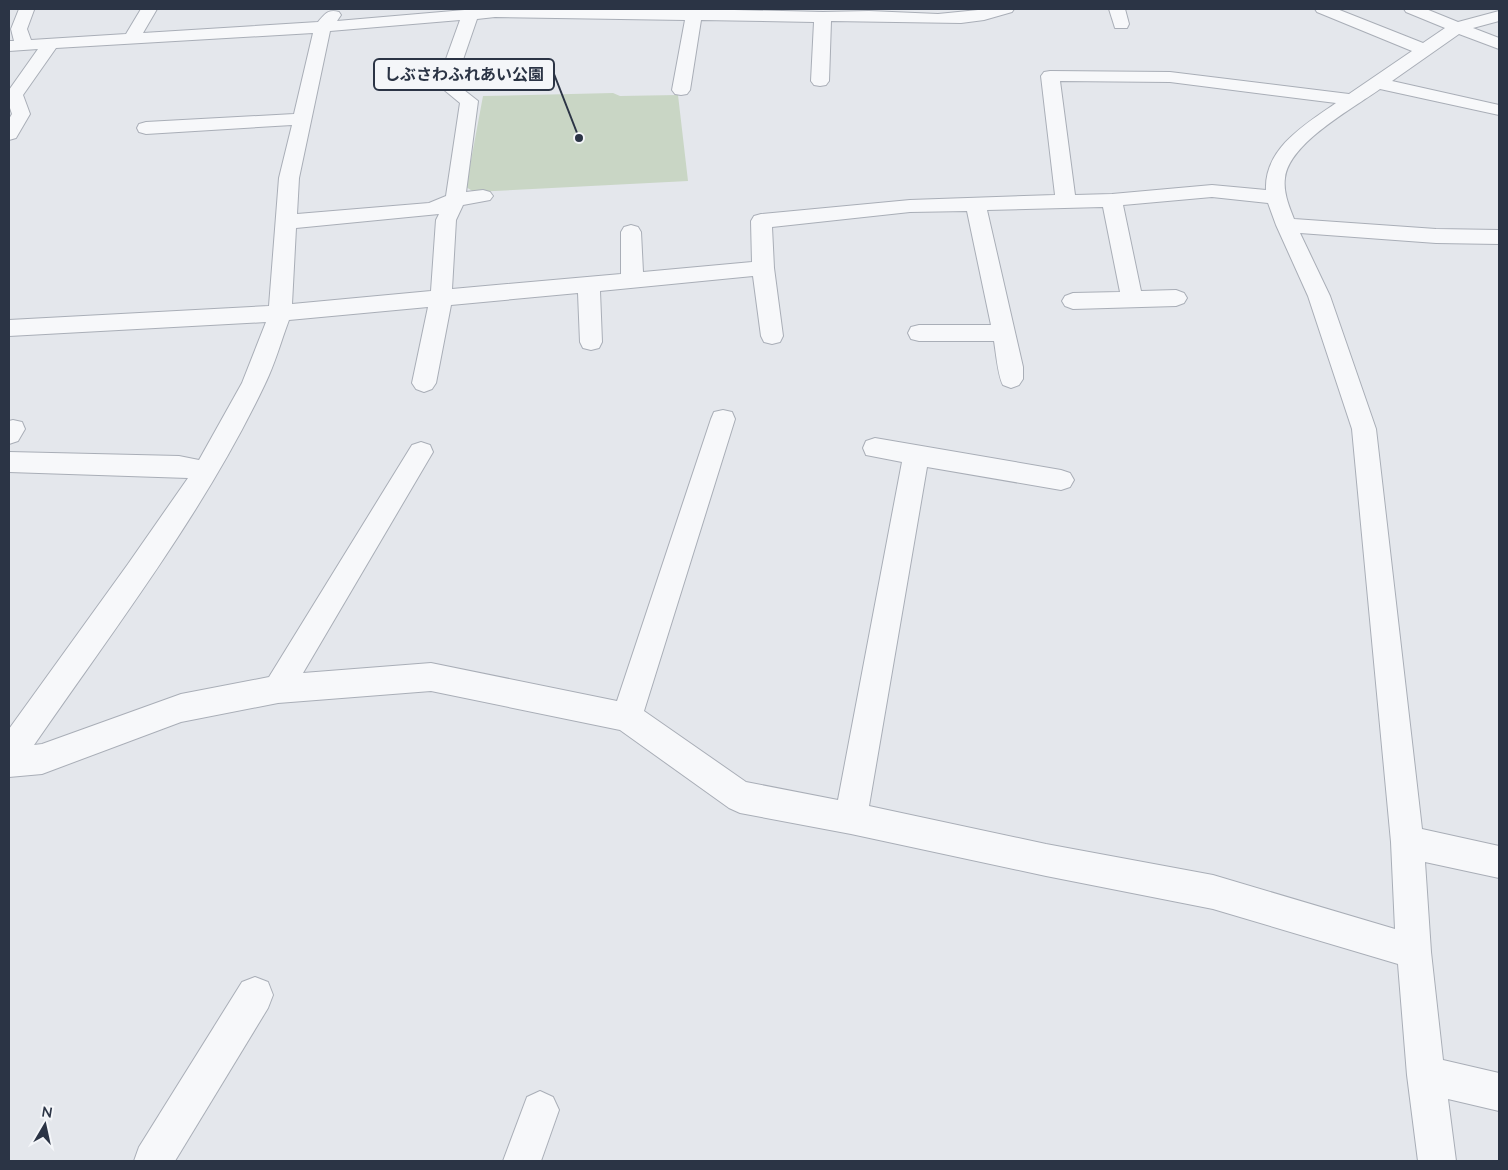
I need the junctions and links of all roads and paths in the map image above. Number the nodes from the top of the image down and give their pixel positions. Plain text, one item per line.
1 (149, 9) edge
2 (338, 9) edge
3 (1006, 9) edge
4 (1323, 9) edge
5 (1412, 9) edge
6 (26, 10) dead end
7 (596, 11) edge
8 (683, 12) edge
9 (846, 12) edge
10 (470, 14) junction
11 (1499, 16) edge
12 (823, 17) junction
13 (1457, 27) junction
14 (323, 28) junction
15 (131, 39) junction
16 (50, 44) junction
17 (1499, 44) edge
18 (16, 45) edge
19 (1425, 50) junction
20 (820, 80) dead end
21 (1378, 83) junction
22 (681, 90) dead end
23 (1351, 100) junction
24 (1499, 110) edge
25 (302, 119) junction
26 (194, 125) junction
27 (146, 128) dead end
28 (464, 132) junction
29 (9, 134) edge
30 (443, 134) dead end
31 (184, 147) dead end
32 (483, 196) dead end
33 (1276, 197) junction
34 (454, 200) junction
35 (1112, 200) junction
36 (1066, 202) junction
37 (976, 204) junction
38 (285, 222) junction
39 (1286, 225) junction
40 (631, 232) dead end
41 (1499, 237) edge
42 (763, 268) junction
43 (632, 281) junction
44 (589, 285) junction
45 (1176, 298) dead end
46 (441, 299) junction
47 (1132, 300) junction
48 (1074, 301) dead end
49 (280, 313) junction
50 (9, 328) edge
51 (919, 333) dead end
52 (1004, 333) junction
53 (772, 336) dead end
54 (591, 342) dead end
55 (1011, 379) dead end
56 (424, 383) dead end
57 (723, 419) dead end
58 (875, 448) dead end
59 (421, 452) dead end
60 (916, 455) junction
61 (9, 462) edge
62 (206, 471) junction
63 (1061, 480) dead end
64 (278, 688) junction
65 (627, 717) junction
66 (9, 754) edge
67 (9, 762) edge
68 (851, 818) junction
69 (1407, 842) junction
70 (1499, 862) edge
71 (1414, 952) junction
72 (255, 995) dead end
73 (1426, 1075) junction
74 (1499, 1092) edge
75 (540, 1110) dead end
76 (153, 1161) edge
77 (522, 1161) edge
78 (1437, 1161) edge

1 - 15 street
2 - 14 street
3 - 9 street
4 - 19 street
5 - 13 street
6 - 18 street
7 - 8 street
7 - 10 street
8 - 12 street
8 - 22 street
9 - 12 street
10 - 14 street
10 - 28 street
11 - 13 street
12 - 20 street
13 - 17 street
13 - 19 street
14 - 15 street
14 - 25 street
15 - 16 street
16 - 18 street
16 - 29 street
19 - 21 street
21 - 23 street
21 - 24 street
23 - 33 street
23 - 36 street
25 - 26 street
25 - 38 street
26 - 27 street
26 - 31 street
28 - 30 street
28 - 34 street
32 - 34 street
33 - 35 street
33 - 39 street
34 - 38 street
34 - 46 street
35 - 36 street
35 - 47 street
36 - 37 street
37 - 42 street
37 - 52 street
38 - 49 street
39 - 41 street
39 - 69 street
40 - 43 street
42 - 43 street
42 - 53 street
43 - 44 street
44 - 46 street
44 - 54 street
45 - 47 street
46 - 49 street
46 - 56 street
47 - 48 street
49 - 50 street
49 - 62 street
51 - 52 street
52 - 55 street
57 - 65 street
58 - 60 street
59 - 64 street
60 - 63 street
60 - 68 street
61 - 62 street
62 - 66 street
64 - 65 street
64 - 67 street
65 - 68 street
68 - 71 street
69 - 70 street
69 - 71 street
71 - 73 street
72 - 76 street
73 - 74 street
73 - 78 street
75 - 77 street

